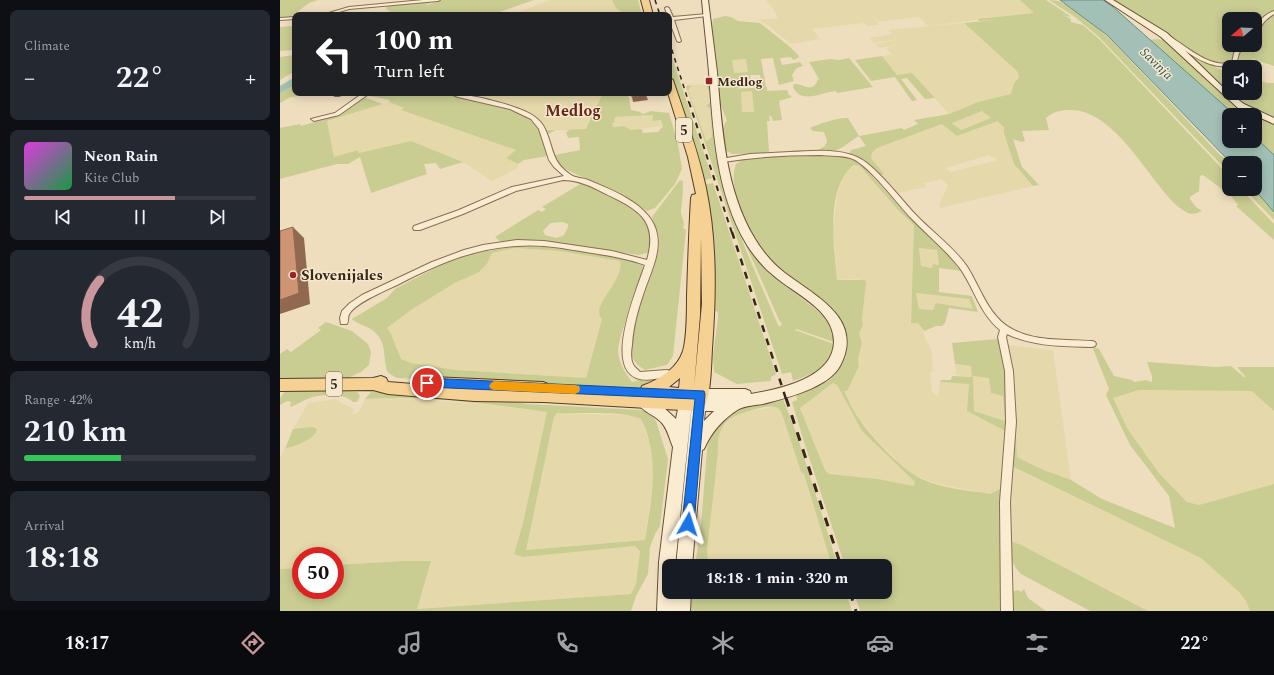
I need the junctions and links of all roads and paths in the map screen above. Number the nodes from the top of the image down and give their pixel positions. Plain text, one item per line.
1 (438, 0) edge
2 (645, 0) edge
3 (705, 0) edge
4 (1108, 0) edge
5 (406, 1) edge
6 (667, 8) dead end
7 (335, 12) edge
8 (648, 12) edge
9 (668, 12) edge
10 (1274, 12) edge
11 (707, 15) junction
12 (292, 18) edge
13 (280, 19) edge
14 (672, 19) edge
15 (672, 22) edge
16 (1262, 23) edge
17 (1165, 35) junction
18 (679, 40) dead end
19 (1238, 52) edge
20 (672, 90) edge
21 (363, 96) edge
22 (463, 96) edge
23 (314, 119) dead end
24 (1274, 121) edge
25 (722, 160) junction
26 (569, 177) junction
27 (698, 180) junction
28 (417, 228) dead end
29 (650, 264) junction
30 (344, 322) dead end
31 (1004, 330) junction
32 (1092, 344) dead end
33 (690, 352) junction
34 (667, 374) dead end
35 (280, 385) edge
36 (780, 393) junction
37 (643, 397) junction
38 (693, 399) junction
39 (740, 403) junction
40 (680, 450) junction
41 (695, 450) junction
42 (685, 559) edge
43 (682, 599) edge
44 (666, 611) edge
45 (681, 611) edge
46 (1007, 611) edge

1 - 5 street
2 - 8 main road
3 - 11 street
4 - 17 street
5 - 7 street
6 - 9 street
10 - 16 street
11 - 14 street
11 - 25 street
12 - 13 street
15 - 18 street
17 - 19 street
17 - 24 street
20 - 27 main road, 5
21 - 23 street
22 - 26 street
25 - 31 street
25 - 36 street
26 - 28 street
26 - 29 street
27 - 33 main road, 5
27 - 38 main road, 5
29 - 30 street
29 - 34 street
31 - 32 street
31 - 46 street
33 - 37 main road
33 - 38 main road, 5
35 - 37 main road, 5
36 - 38 street
36 - 39 street
37 - 38 main road, 5
37 - 40 street
38 - 39 street
38 - 40 street
38 - 41 street
39 - 41 street
40 - 44 street
41 - 42 street
43 - 45 street

